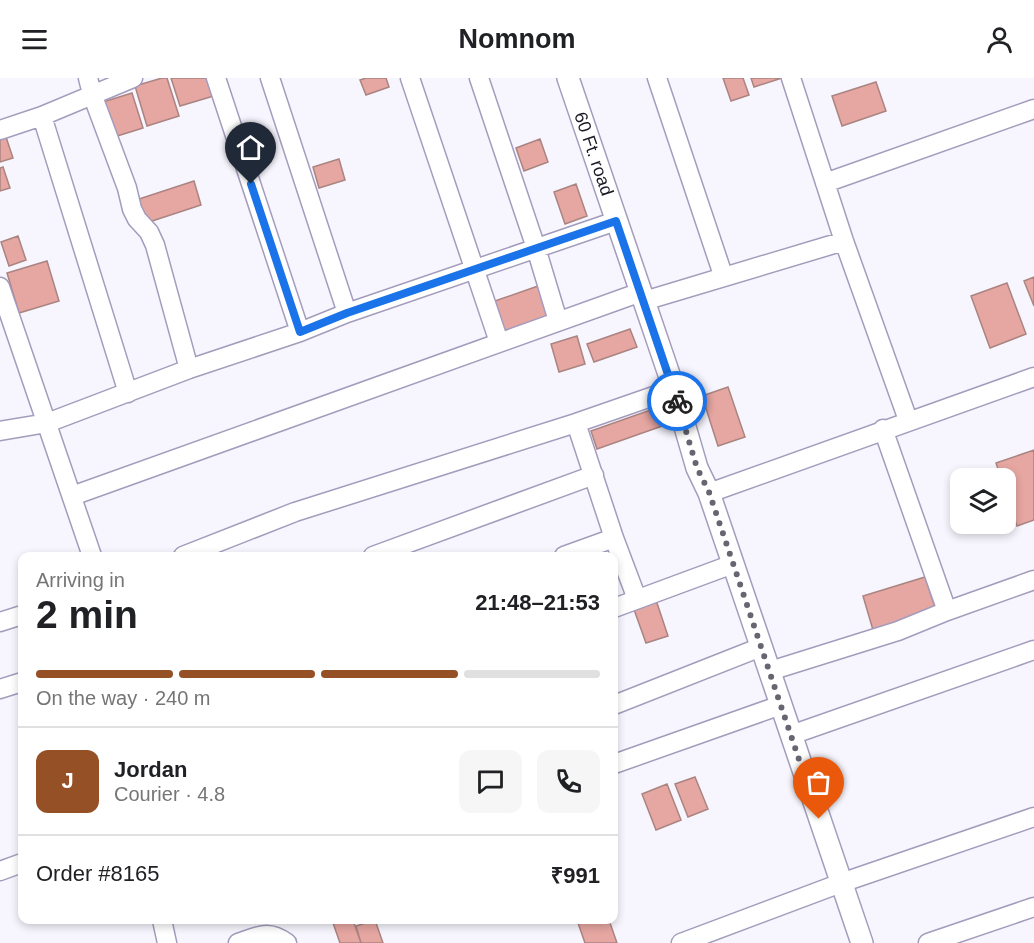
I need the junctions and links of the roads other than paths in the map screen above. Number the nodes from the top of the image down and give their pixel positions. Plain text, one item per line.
1 (134, 78) edge
2 (216, 78) edge
3 (270, 78) edge
4 (410, 78) edge
5 (479, 78) edge
6 (568, 78) edge
7 (657, 78) edge
8 (791, 78) edge
9 (90, 86) edge
10 (1034, 109) edge
11 (42, 116) junction
12 (0, 130) edge
13 (825, 183) junction
14 (616, 221) junction
15 (844, 240) junction
16 (536, 248) junction
17 (476, 269) junction
18 (723, 275) junction
19 (0, 287) edge
20 (642, 296) junction
21 (347, 313) junction
22 (558, 321) junction
23 (300, 332) junction
24 (499, 342) junction
25 (189, 369) junction
26 (1034, 377) edge
27 (674, 389) junction
28 (128, 393) junction
29 (908, 420) junction
30 (47, 423) junction
31 (576, 423) junction
32 (883, 429) junction
33 (0, 431) edge
34 (594, 475) junction
35 (709, 492) junction
36 (72, 496) junction
37 (614, 538) junction
38 (92, 552) edge
39 (193, 552) edge
40 (384, 552) edge
41 (575, 552) edge
42 (733, 564) junction
43 (1034, 580) edge
44 (637, 599) junction
45 (618, 606) edge
46 (948, 611) junction
47 (18, 616) edge
48 (0, 622) edge
49 (761, 647) junction
50 (1034, 650) edge
51 (770, 671) junction
52 (18, 683) edge
53 (0, 689) edge
54 (618, 703) edge
55 (781, 705) junction
56 (791, 735) junction
57 (618, 763) edge
58 (1034, 817) edge
59 (18, 864) edge
60 (0, 871) edge
61 (841, 883) junction
62 (1034, 907) edge
63 (163, 924) edge
64 (167, 943) edge
65 (238, 943) edge
66 (287, 943) edge
67 (681, 943) edge
68 (862, 943) edge
69 (928, 943) edge

1 - 9 street
2 - 23 street
3 - 21 street
4 - 17 street
5 - 16 street
6 - 14 street, 60 Ft. road
7 - 18 street
8 - 13 street
9 - 11 street
9 - 25 street
10 - 13 street
11 - 12 street
11 - 28 street
13 - 15 street
14 - 16 street
14 - 20 street, 60 Ft. road
15 - 18 street
15 - 29 street
16 - 17 street
16 - 22 street
17 - 21 street
17 - 24 street
18 - 20 street
19 - 30 street
20 - 22 street
20 - 27 street, 60 Ft. road
21 - 23 street
22 - 24 street
23 - 25 street
24 - 36 street
25 - 28 street
26 - 29 street
27 - 31 street
27 - 35 street, 60 Ft. road
28 - 30 street
29 - 32 street
30 - 33 street
30 - 36 street
31 - 34 street
31 - 39 street
32 - 35 street
32 - 46 street
34 - 37 street
34 - 40 street
35 - 42 street, 60 Ft. road
36 - 38 street
37 - 41 street
37 - 44 street
42 - 44 street
42 - 49 street, 60 Ft. road
43 - 46 street
44 - 45 street
46 - 51 street
47 - 48 street
49 - 51 street, 60 Ft. road
49 - 54 street
50 - 56 street
51 - 55 street, 60 Ft. road
52 - 53 street
55 - 56 street, 60 Ft. road
55 - 57 street
56 - 61 street, 60 Ft. road
58 - 61 street
59 - 60 street
61 - 67 street
61 - 68 street, 60 Ft. road
62 - 69 street
63 - 64 street
65 - 66 street

